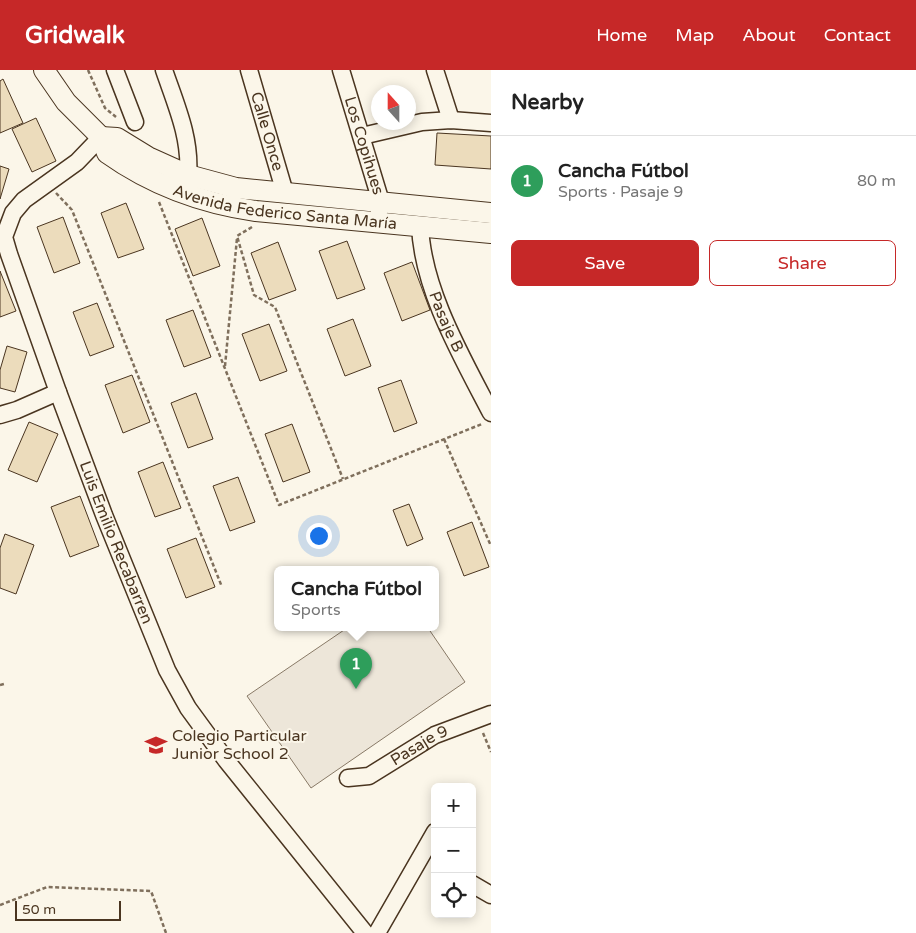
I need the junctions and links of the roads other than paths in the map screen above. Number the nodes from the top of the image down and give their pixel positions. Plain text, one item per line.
1 (44, 70) edge
2 (115, 70) edge
3 (164, 70) edge
4 (249, 70) edge
5 (341, 70) edge
6 (435, 70) edge
7 (451, 120) junction
8 (128, 121) road end
9 (491, 123) edge
10 (102, 136) junction
11 (362, 136) junction
12 (188, 175) junction
13 (285, 193) junction
14 (381, 202) junction
15 (491, 212) edge
16 (378, 222) junction
17 (420, 226) junction
18 (491, 233) edge
19 (2, 236) edge
20 (58, 392) junction
21 (0, 415) edge
22 (487, 418) edge
23 (484, 717) edge
24 (348, 778) dead end
25 (429, 858) edge
26 (476, 886) edge
27 (491, 895) edge
28 (365, 933) edge
29 (377, 933) edge

1 - 10 main road, Avenida Federico Santa María
2 - 8 street
3 - 12 street
4 - 13 street, Calle Once
5 - 11 street, Los Copihues
6 - 7 street
7 - 9 street
7 - 11 street
10 - 12 main road, Avenida Federico Santa María
10 - 16 main road, Avenida Federico Santa María
10 - 19 street, Luis Emilio Recabarren
11 - 14 street, Los Copihues
12 - 13 main road, Avenida Federico Santa María
13 - 14 main road, Avenida Federico Santa María
14 - 15 main road, Avenida Federico Santa María
14 - 16 street, Los Copihues
16 - 17 main road, Avenida Federico Santa María
17 - 18 main road, Avenida Federico Santa María
17 - 22 street, Pasaje B
19 - 20 street, Luis Emilio Recabarren
20 - 21 street
20 - 28 street, Luis Emilio Recabarren
23 - 24 street, Pasaje 9
25 - 29 street
26 - 27 street

